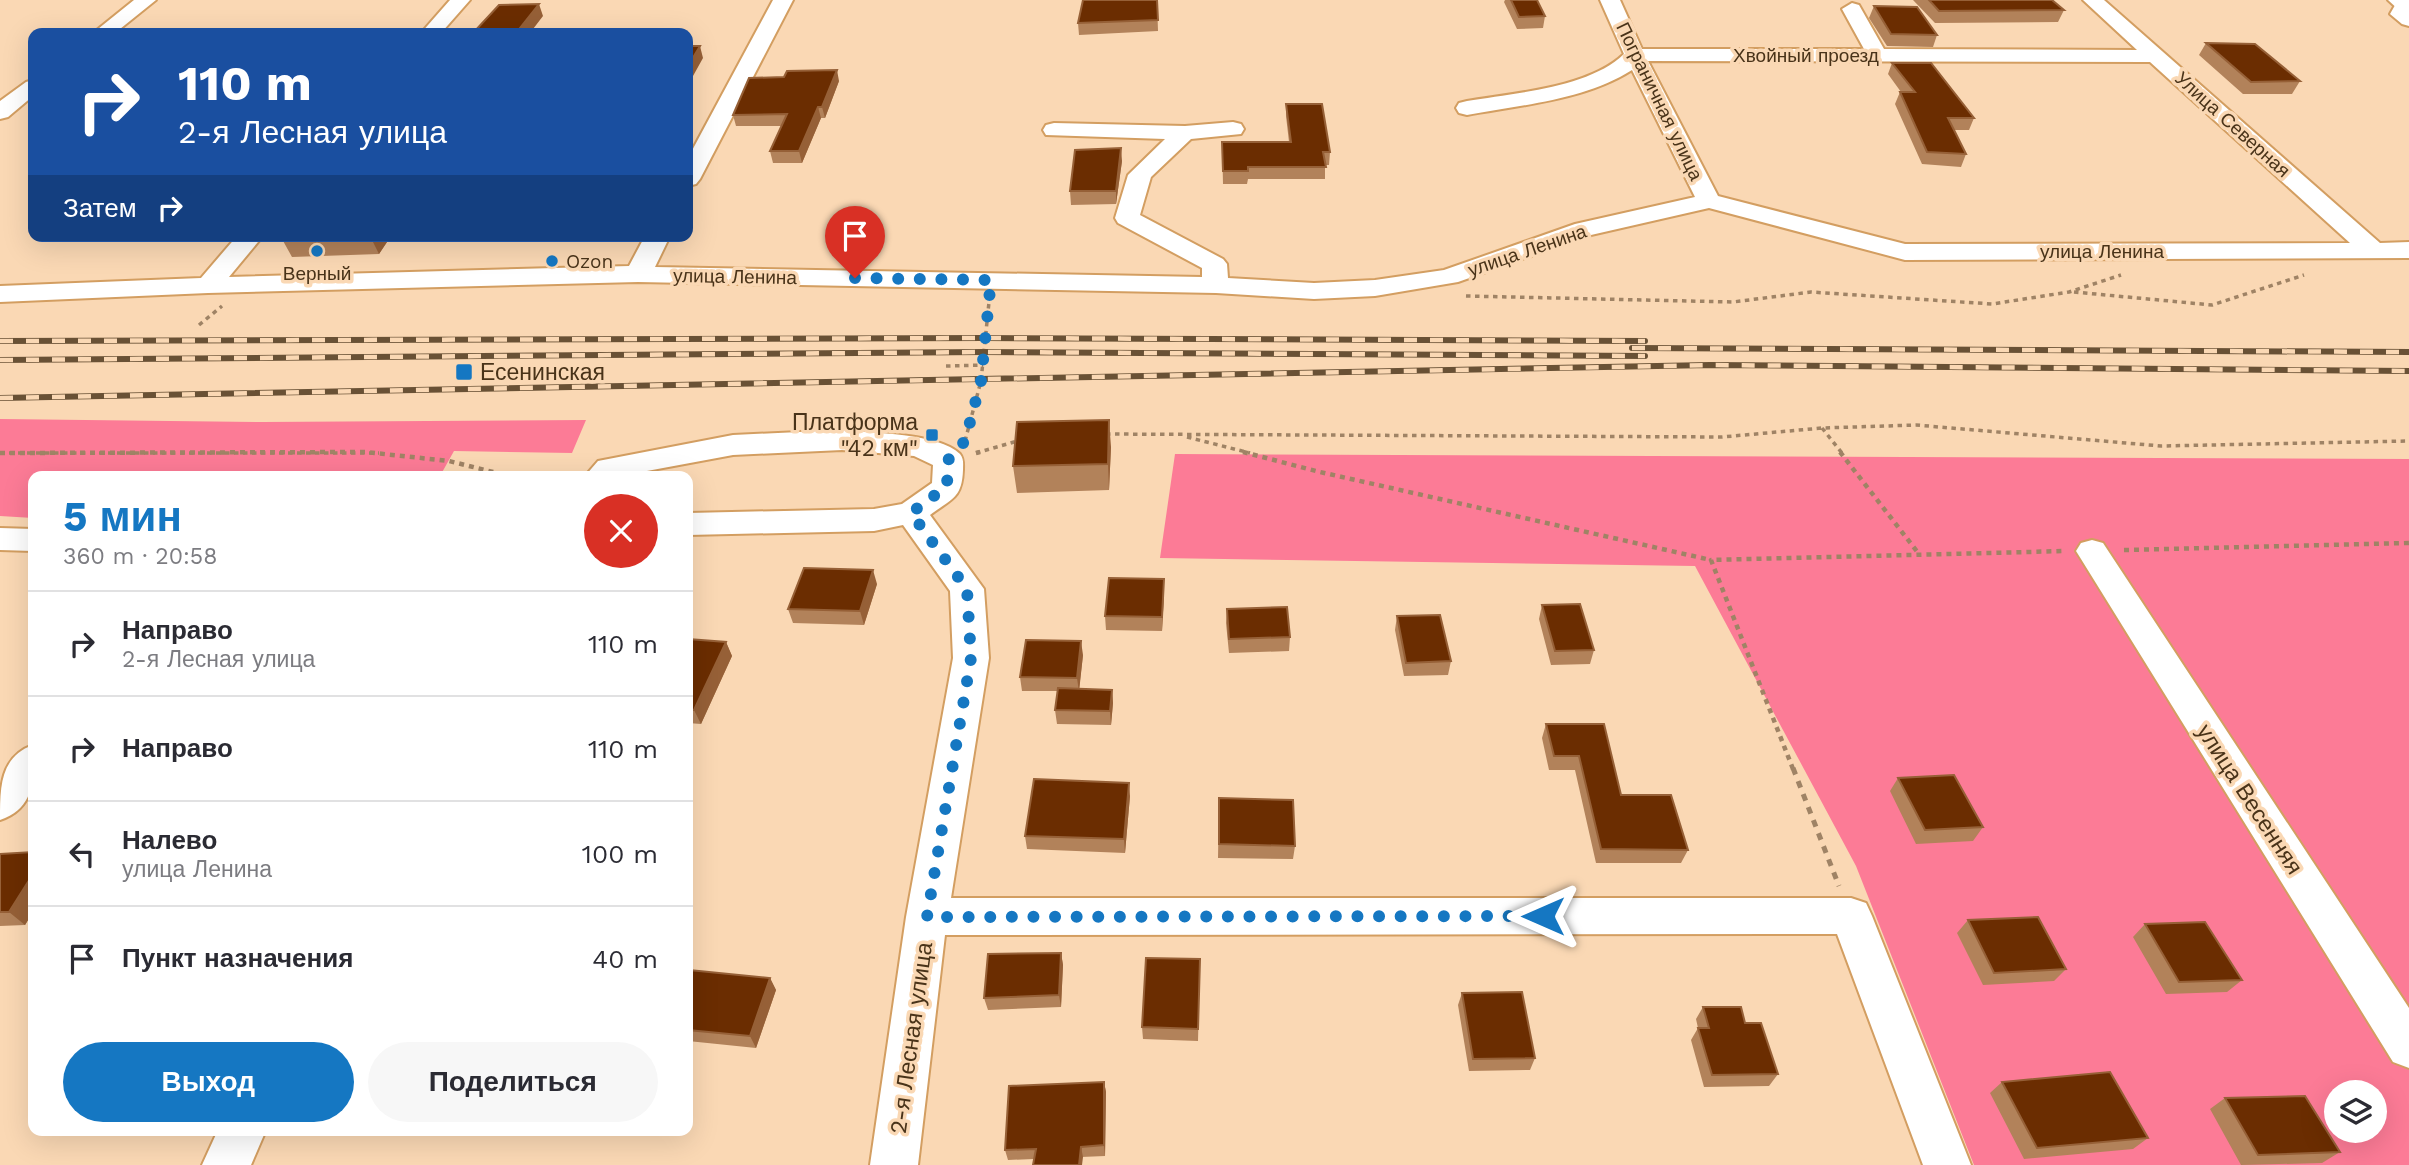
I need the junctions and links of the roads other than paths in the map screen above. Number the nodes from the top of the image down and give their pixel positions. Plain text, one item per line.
1 (146, 0) edge
2 (460, 0) edge
3 (783, 0) edge
4 (1610, 0) edge
5 (2093, 0) edge
6 (1852, 9) dead end
7 (110, 28) edge
8 (435, 28) edge
9 (1634, 55) junction
10 (1877, 55) junction
11 (2158, 56) junction
12 (28, 90) edge
13 (1467, 108) dead end
14 (0, 112) edge
15 (1233, 129) dead end
16 (1054, 130) dead end
17 (1185, 134) junction
18 (693, 170) edge
19 (1709, 201) junction
20 (246, 242) edge
21 (655, 242) edge
22 (2372, 248) junction
23 (2409, 250) edge
24 (638, 274) junction
25 (208, 285) junction
26 (1216, 285) junction
27 (0, 294) edge
28 (948, 460) joint
29 (606, 471) edge
30 (892, 516) junction
31 (693, 524) edge
32 (0, 539) edge
33 (28, 540) edge
34 (2092, 551) road end
35 (28, 767) edge
36 (0, 804) edge
37 (927, 917) junction
38 (2409, 1047) edge
39 (240, 1136) edge
40 (226, 1165) edge
41 (894, 1165) edge
42 (1947, 1165) edge

1 - 7 street
2 - 8 street
3 - 18 street
4 - 9 street, Пограничная улица
5 - 11 street, Улица Северная
6 - 10 street
9 - 10 street, Хвойный проезд
9 - 13 street
9 - 19 street, Пограничная улица
10 - 11 street, Хвойный проезд
11 - 22 street, Улица Северная
12 - 14 street
15 - 17 street
16 - 17 street
17 - 26 street
19 - 22 street, улица Ленина
19 - 26 street, улица Ленина
20 - 25 street
21 - 24 street
22 - 23 street, улица Ленина
24 - 25 street, улица Ленина
24 - 26 street, улица Ленина
25 - 27 street, улица Ленина
28 - 29 street
28 - 30 street
30 - 31 street
30 - 37 street, 2-я Лесная улица
32 - 33 street
34 - 38 street, улица Весенняя
35 - 36 street
37 - 41 street, 2-я Лесная улица
37 - 42 street
39 - 40 street

